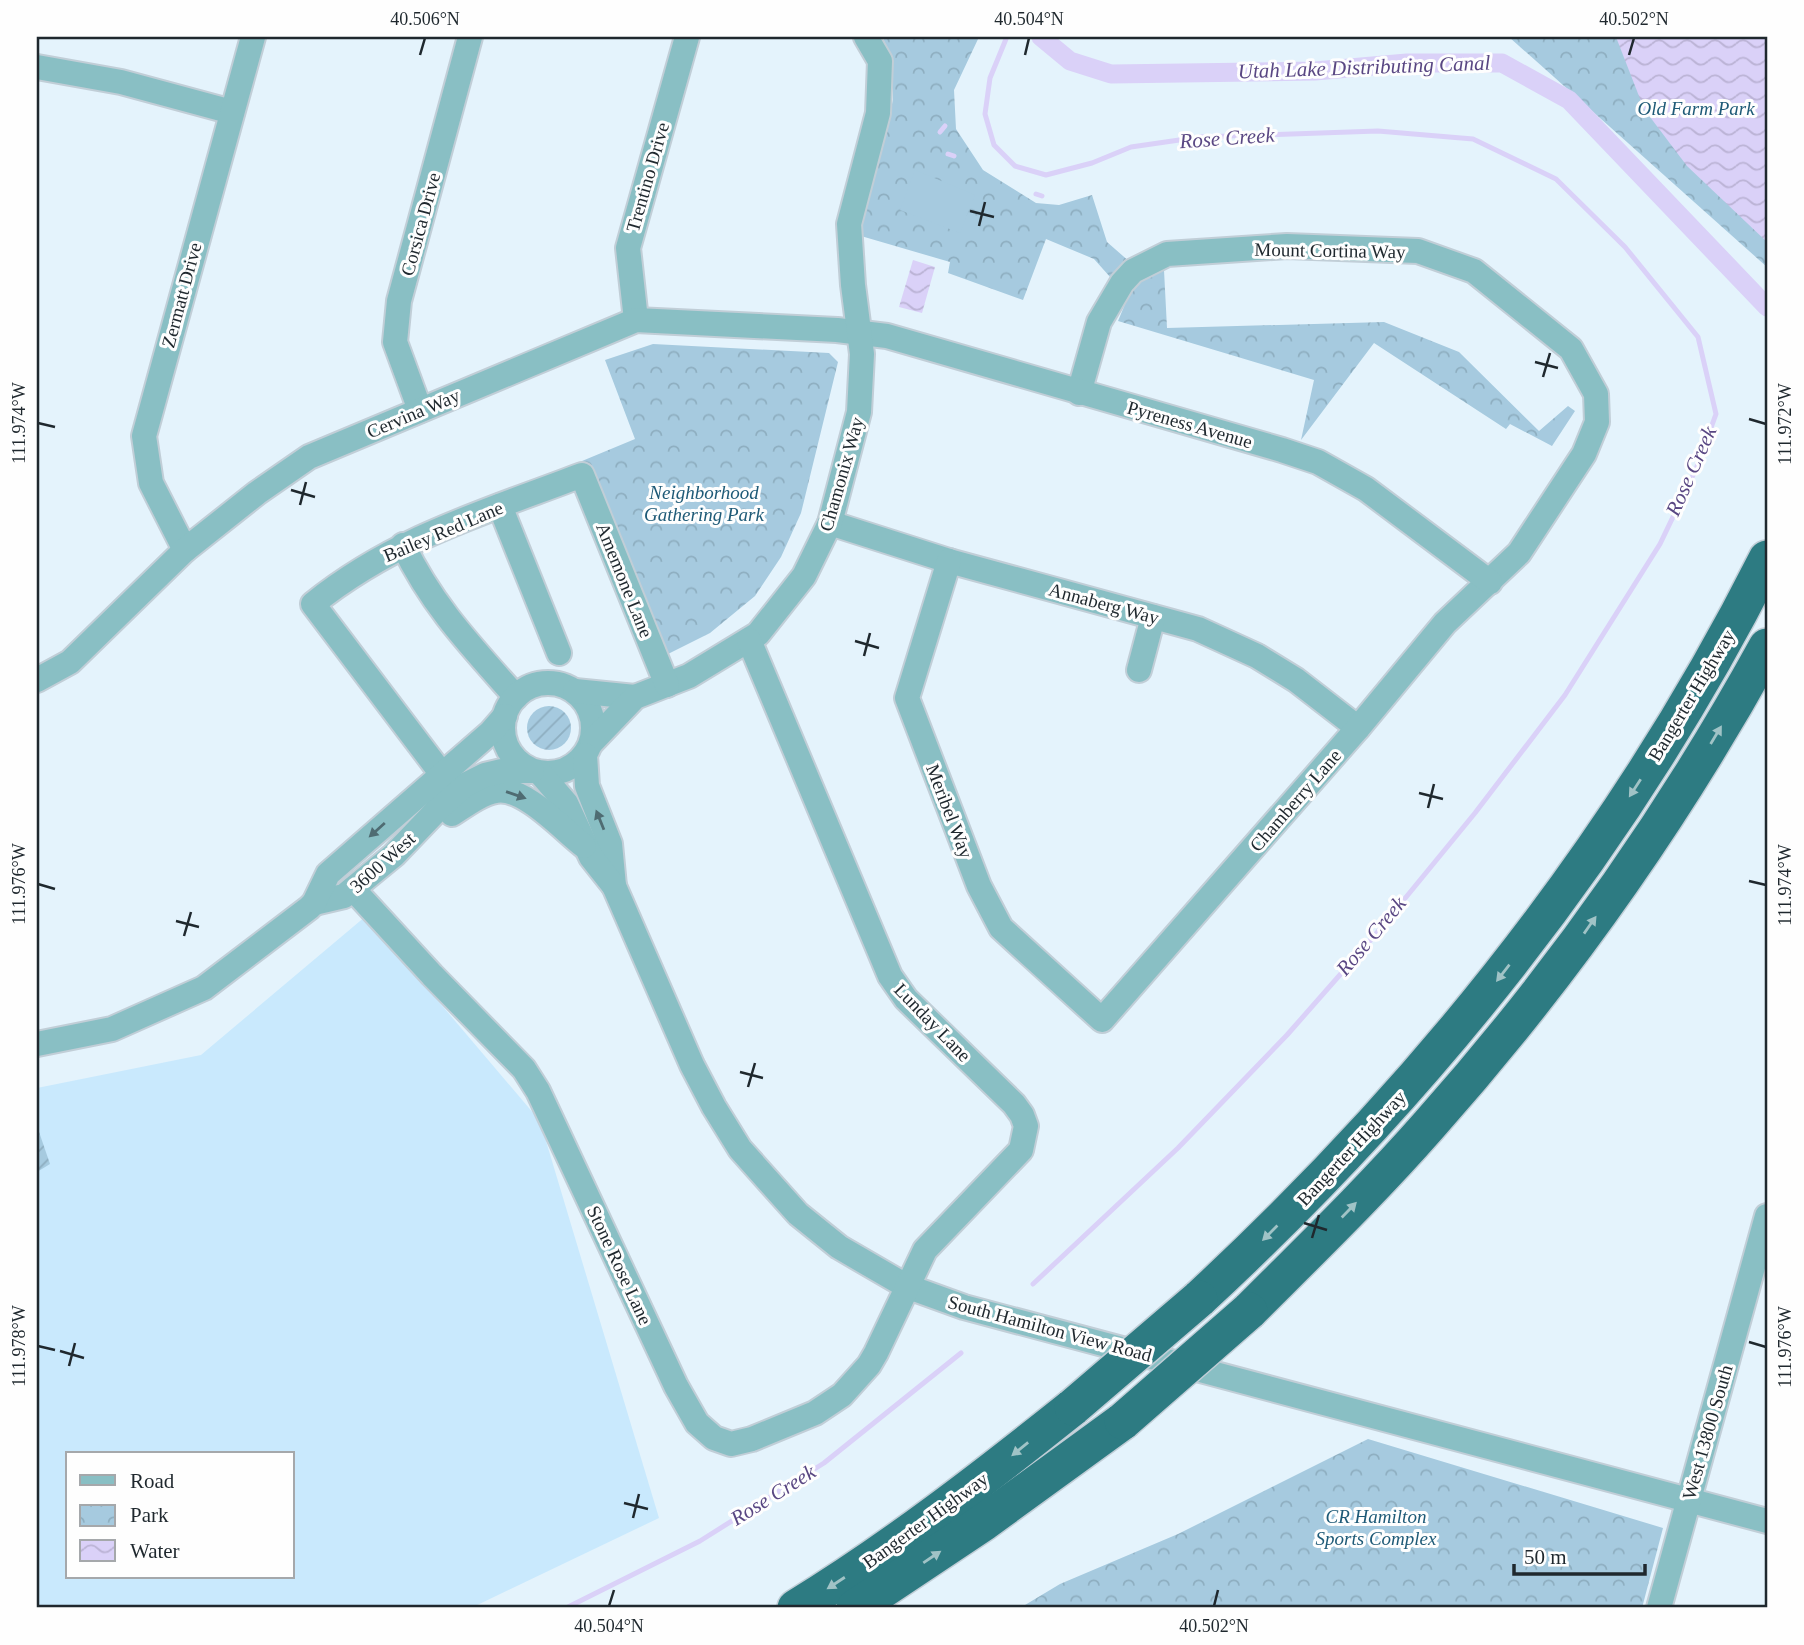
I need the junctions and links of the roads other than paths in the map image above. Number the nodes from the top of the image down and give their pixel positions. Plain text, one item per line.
1 (253, 37) edge
2 (470, 37) edge
3 (687, 37) edge
4 (866, 37) edge
5 (37, 67) edge
6 (232, 112) junction
7 (636, 320) junction
8 (860, 331) junction
9 (1079, 393) junction
10 (420, 410) junction
11 (582, 475) joint
12 (500, 506) junction
13 (830, 523) junction
14 (403, 545) junction
15 (185, 550) junction
16 (1767, 559) edge
17 (949, 561) junction
18 (1490, 582) junction
19 (1153, 617) junction
20 (749, 640) junction
21 (1767, 647) edge
22 (559, 653) dead end
23 (1139, 670) dead end
24 (37, 680) edge
25 (667, 685) junction
26 (575, 691) junction
27 (635, 697) junction
28 (510, 706) junction
29 (1359, 728) junction
30 (588, 749) junction
31 (536, 772) junction
32 (441, 773) junction
33 (587, 848) junction
34 (394, 855) junction
35 (614, 886) junction
36 (353, 889) junction
37 (314, 903) junction
38 (1102, 1020) joint
39 (37, 1044) edge
40 (1767, 1216) edge
41 (906, 1286) junction
42 (1688, 1499) junction
43 (1767, 1521) edge
44 (796, 1608) edge
45 (855, 1608) edge
46 (1659, 1608) edge

1 - 6 street, Zermatt Drive
2 - 10 street, Corsica Drive
3 - 7 street, Trentino Drive
4 - 8 street, Chamonix Way
5 - 6 street
6 - 15 street, Zermatt Drive
7 - 8 street, Cervina Way
7 - 10 street, Cervina Way
8 - 9 street, Pyreness Avenue
8 - 13 street, Chamonix Way
9 - 18 street, Pyreness Avenue
9 - 18 street, Mount Cortina Way
10 - 15 street, Cervina Way
11 - 12 street, Bailey Red Lane
11 - 25 street, Amemone Lane
12 - 14 street, Bailey Red Lane
12 - 22 street
13 - 17 street, Annaberg Way
13 - 20 street, Chamonix Way
14 - 28 street
14 - 32 street, Bailey Red Lane
15 - 24 street, Cervina Way
16 -> 44 highway, Bangerter Highway, bridge
17 - 19 street, Annaberg Way
17 - 38 street, Meribel Way
18 - 29 street, Chamberry Lane
19 - 23 street
19 - 29 street, Annaberg Way
20 - 25 street, Chamonix Way
20 - 41 street, Lunday Lane
45 -> 21 highway, Bangerter Highway, bridge
25 - 27 street, Chamonix Way
26 - 27 street, Chamonix Way
26 - 28 street
26 - 30 street
27 - 30 street, Chamonix Way
28 - 31 street
28 - 32 street, 3600 West
29 - 38 street, Chamberry Lane
30 - 31 street
35 -> 30 street, South Hamilton View Road
31 - 33 street, South Hamilton View Road
31 - 34 street, 3600 West
32 -> 37 street, 3600 West
34 -> 33 street
33 - 35 street, South Hamilton View Road
34 - 36 street, 3600 West
35 - 41 street, South Hamilton View Road
36 - 37 street, 3600 West
36 - 41 street, Stone Rose Lane
37 - 39 street
40 - 42 street, West 13800 South
41 - 42 street, South Hamilton View Road
42 - 43 street
42 - 46 street, West 13800 South

